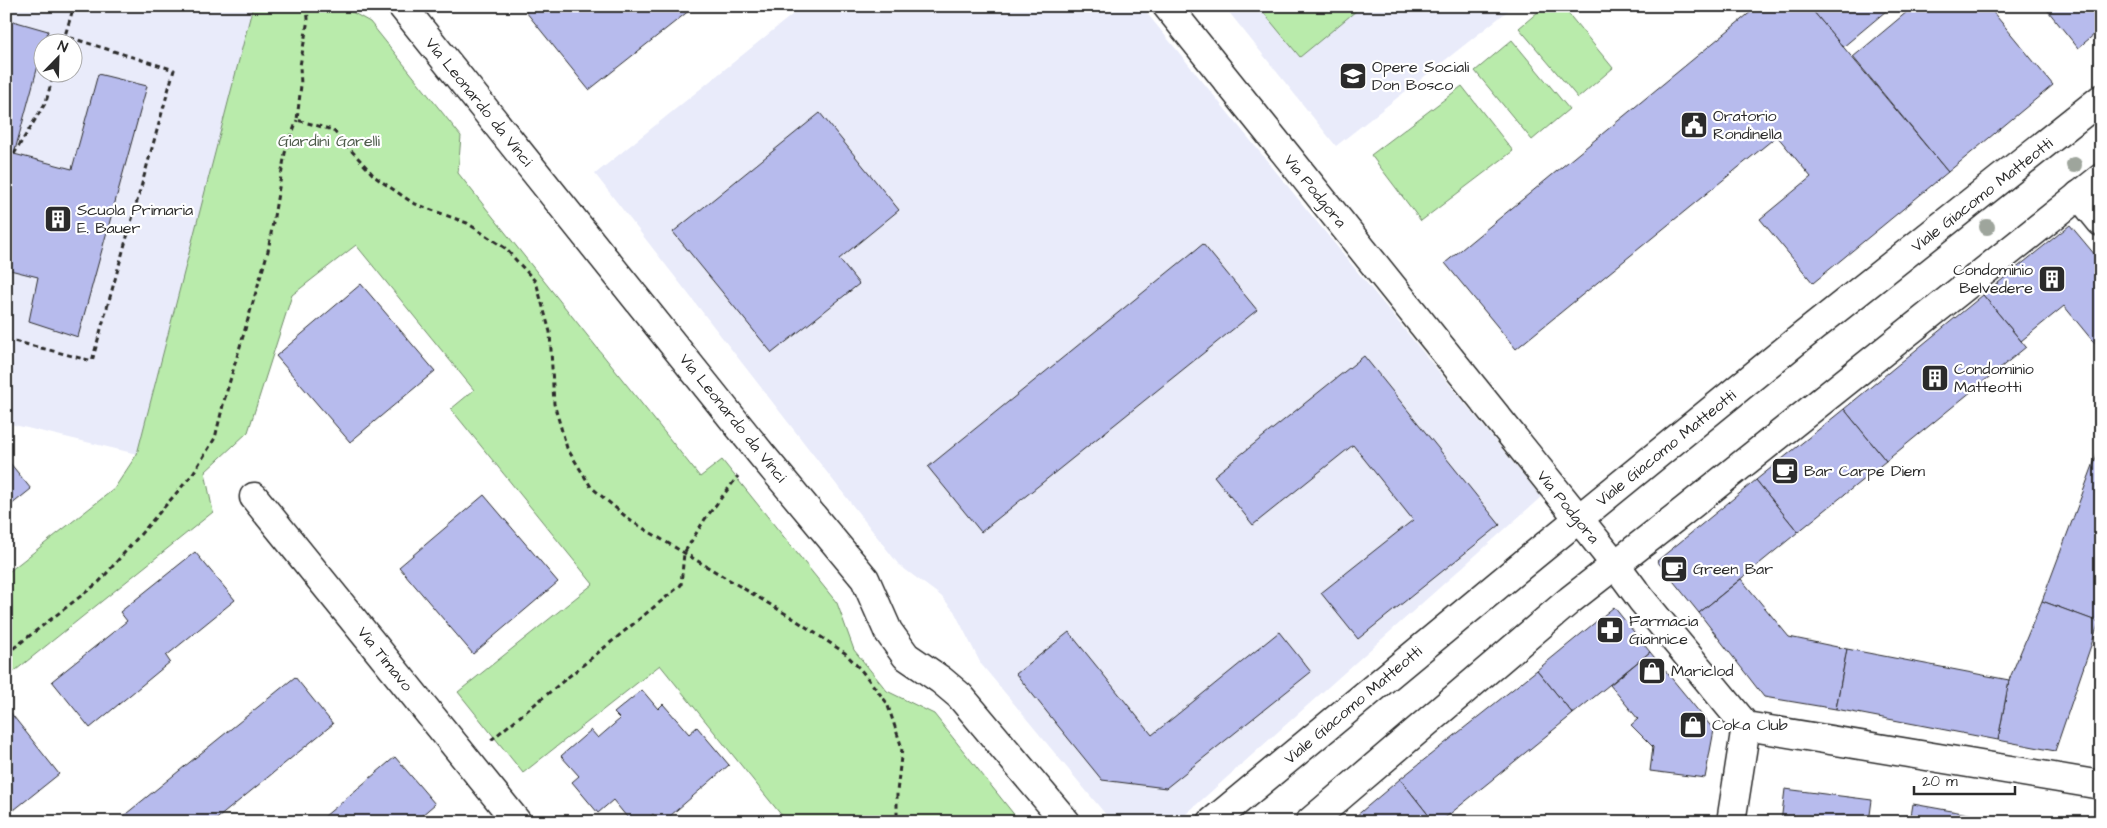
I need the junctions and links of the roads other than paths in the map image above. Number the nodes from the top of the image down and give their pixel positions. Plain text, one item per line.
1 (402, 6) edge
2 (1167, 6) edge
3 (2101, 100) edge
4 (2101, 178) edge
5 (2079, 195) junction
6 (2101, 222) edge
7 (254, 497) dead end
8 (1578, 519) junction
9 (1615, 564) junction
10 (1746, 726) junction
11 (2100, 783) edge
12 (517, 822) edge
13 (1066, 822) edge
14 (1212, 822) edge
15 (1310, 822) edge
16 (1731, 822) edge

1 - 13 street, Via Leonardo da Vinci
2 - 8 street, Via Podgora
3 - 8 street, Viale Giacomo Matteotti
4 - 5 street
5 - 6 street
5 - 9 street
7 - 12 street, Via Timavo
8 - 9 street, Via Podgora
8 - 14 street, Viale Giacomo Matteotti
9 - 10 street, Via Podgora
9 - 15 street
10 - 11 street
10 - 16 street

